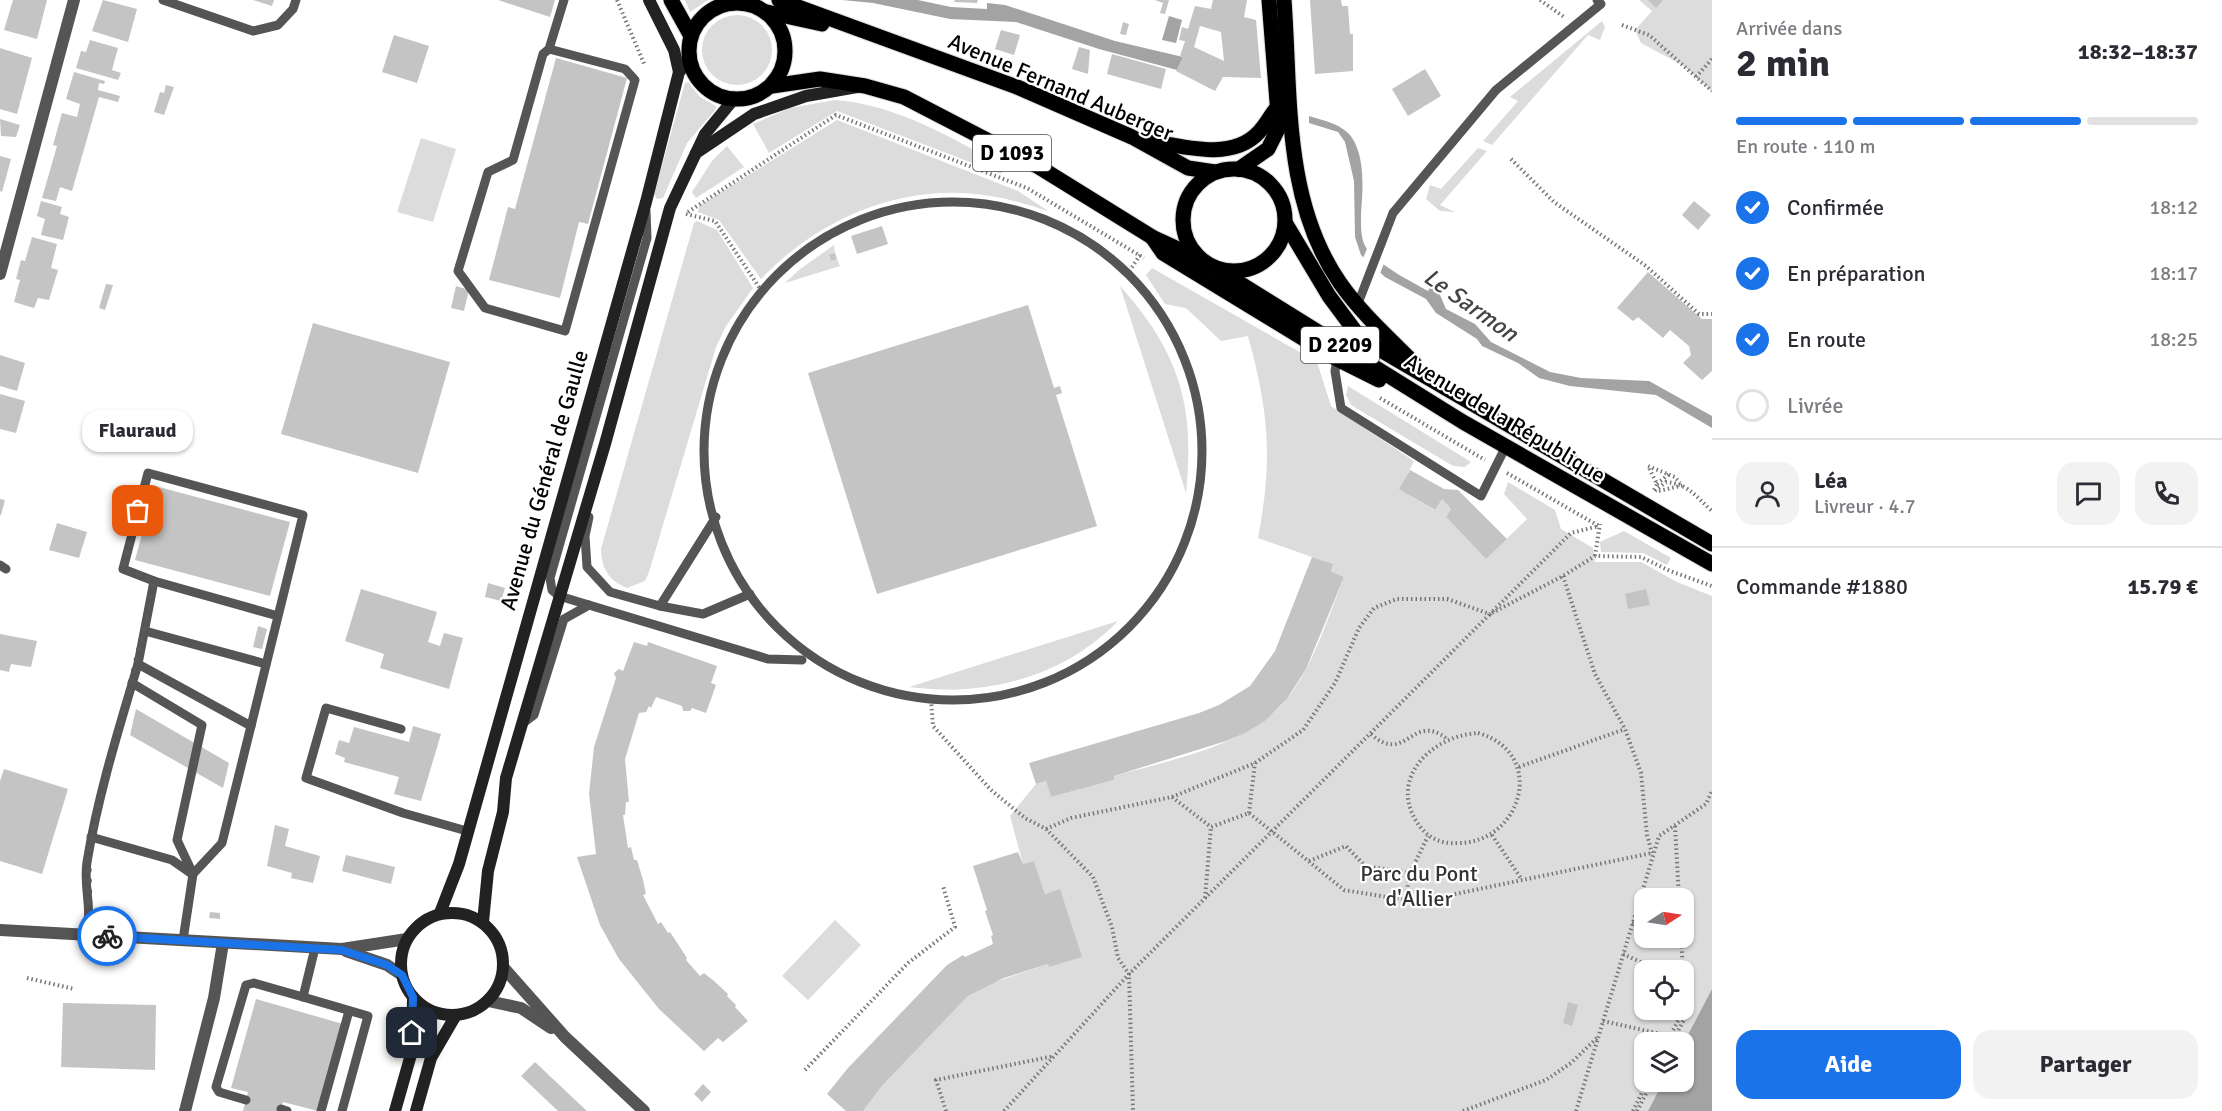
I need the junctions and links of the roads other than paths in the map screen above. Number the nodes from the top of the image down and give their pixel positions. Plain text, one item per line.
1 (74, 0) edge
2 (163, 0) edge
3 (296, 0) edge
4 (564, 0) edge
5 (649, 0) edge
6 (671, 0) edge
7 (779, 0) edge
8 (1269, 0) edge
9 (1284, 0) edge
10 (747, 2) edge
11 (1599, 2) edge
12 (765, 11) junction
13 (691, 36) junction
14 (890, 39) junction
15 (549, 49) junction
16 (684, 66) junction
17 (772, 86) junction
18 (865, 86) junction
19 (733, 100) junction
20 (1276, 109) junction
21 (1132, 137) junction
22 (695, 154) junction
23 (1239, 169) junction
24 (1215, 172) junction
25 (1296, 178) junction
26 (646, 202) junction
27 (1284, 208) junction
28 (1286, 224) junction
29 (1152, 237) junction
30 (1200, 259) junction
31 (1217, 269) junction
32 (0, 274) edge
33 (1357, 306) junction
34 (1337, 359) junction
35 (1426, 375) junction
36 (1463, 422) junction
37 (605, 444) junction
38 (1506, 447) junction
39 (716, 517) junction
40 (1712, 544) edge
41 (1712, 564) edge
42 (154, 581) junction
43 (750, 594) junction
44 (559, 596) junction
45 (589, 605) junction
46 (660, 606) junction
47 (278, 616) junction
48 (145, 631) junction
49 (802, 660) junction
50 (138, 664) junction
51 (266, 664) junction
52 (132, 683) junction
53 (522, 724) junction
54 (251, 726) junction
55 (401, 729) dead end
56 (467, 831) junction
57 (91, 837) junction
58 (193, 874) junction
59 (440, 913) junction
60 (483, 922) junction
61 (0, 930) edge
62 (86, 935) junction
63 (407, 939) junction
64 (183, 940) junction
65 (223, 943) junction
66 (315, 948) junction
67 (342, 950) junction
68 (503, 967) junction
69 (402, 975) junction
70 (303, 997) junction
71 (413, 997) junction
72 (488, 1001) junction
73 (349, 1011) junction
74 (456, 1015) junction
75 (565, 1037) junction
76 (246, 1100) dead end
77 (185, 1111) edge
78 (321, 1111) edge
79 (342, 1111) edge
80 (395, 1111) edge
81 (416, 1111) edge
82 (644, 1111) edge

1 - 32 street
2 - 3 lane
4 - 15 lane
5 - 16 main road
6 - 13 main road
7 - 14 main road, Avenue Fernand Auberger / D 1093
8 - 20 main road
9 - 25 main road, Avenue de la République / D 2209
10 - 12 main road
10 - 13 main road
11 - 33 lane
12 - 14 main road, Avenue Fernand Auberger / D 1093
12 - 17 main road
13 - 16 main road
14 - 21 main road, Avenue Fernand Auberger / D 1093
15 - 15 lane
16 - 19 main road
16 - 26 main road, Avenue du Général de Gaulle
17 - 18 main road, D 1093
17 - 19 main road
18 - 22 main road
18 - 29 main road, D 1093
19 - 22 main road, Avenue du Général de Gaulle
20 - 21 main road
20 - 23 main road
21 - 24 main road, Avenue Fernand Auberger / D 1093
22 - 37 main road, Avenue du Général de Gaulle
23 - 24 main road
23 - 27 main road
24 - 30 main road
25 - 27 main road, Avenue de la République / D 2209
25 - 33 main road, Avenue de la République / D 2209
26 - 44 lane
26 - 56 main road, Avenue du Général de Gaulle
27 - 28 main road
28 - 31 main road
28 - 35 main road, Avenue de la République / D 2209
29 - 30 main road, D 1093
29 - 34 main road
30 - 31 main road
31 - 36 main road, Avenue de la République / D 2209
33 - 35 main road, Avenue de la République / D 2209
34 - 36 main road
34 - 38 lane
35 - 40 main road, Avenue de la République / D 2209
36 - 38 main road, Avenue de la République / D 2209
37 - 44 main road, Avenue du Général de Gaulle
37 - 46 lane
38 - 41 main road, Avenue de la République / D 2209
39 - 43 lane
39 - 46 lane
39 - 49 lane
42 - 47 lane
42 - 47 lane
42 - 48 lane
43 - 46 lane
43 - 49 lane
44 - 45 lane
44 - 53 main road, Avenue du Général de Gaulle
45 - 49 lane
45 - 53 lane
47 - 51 lane
48 - 50 lane
48 - 51 lane
50 - 52 lane
50 - 54 lane
51 - 54 lane
52 - 57 lane
52 - 58 lane
53 - 60 main road, Avenue du Général de Gaulle
54 - 58 lane
55 - 56 lane
56 - 59 main road, Avenue du Général de Gaulle
57 - 58 lane
57 - 62 lane
58 - 64 lane
59 - 60 main road
59 - 63 main road
60 - 68 main road
61 - 62 street
62 - 64 street
63 - 67 street
63 - 69 main road
64 - 65 street
65 - 66 street
65 - 77 street
66 - 67 street
66 - 70 lane
67 - 69 street
68 - 72 main road
68 - 75 street
69 - 71 main road
70 - 73 lane
70 - 76 lane
71 - 74 main road
71 - 80 main road
72 - 74 main road
72 - 75 street
73 - 78 lane
73 - 79 lane
74 - 81 main road
75 - 82 street

